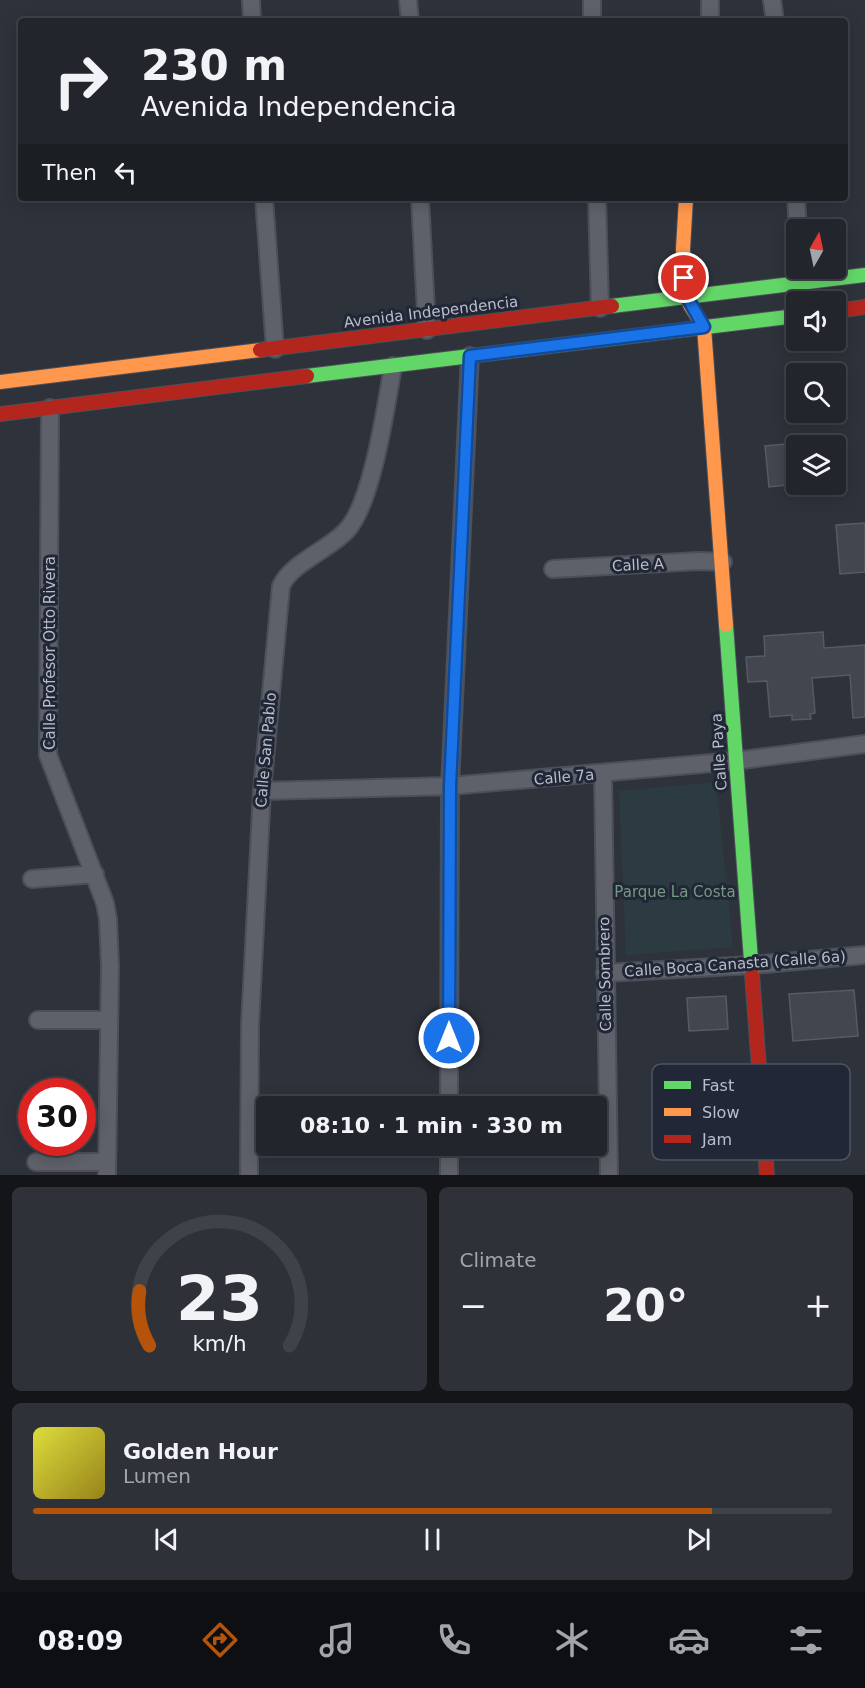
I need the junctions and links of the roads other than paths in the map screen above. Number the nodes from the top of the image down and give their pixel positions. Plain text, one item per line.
1 (251, 0) edge
2 (408, 0) edge
3 (592, 0) edge
4 (710, 0) edge
5 (772, 0) edge
6 (252, 18) edge
7 (410, 18) edge
8 (592, 18) edge
9 (710, 18) edge
10 (775, 18) edge
11 (264, 201) edge
12 (420, 201) edge
13 (597, 201) edge
14 (686, 201) edge
15 (796, 201) edge
16 (797, 219) edge
17 (846, 275) edge
18 (865, 275) edge
19 (786, 279) edge
20 (687, 297) junction
21 (600, 308) junction
22 (865, 308) edge
23 (846, 310) edge
24 (786, 317) edge
25 (704, 327) junction
26 (427, 330) junction
27 (275, 349) junction
28 (470, 356) junction
29 (320, 358) junction
30 (393, 366) junction
31 (146, 380) junction
32 (0, 382) edge
33 (50, 408) junction
34 (0, 414) edge
35 (723, 562) junction
36 (553, 569) dead end
37 (865, 744) edge
38 (735, 761) junction
39 (603, 774) junction
40 (450, 786) junction
41 (262, 791) junction
42 (95, 874) junction
43 (32, 879) dead end
44 (865, 955) edge
45 (752, 965) junction
46 (605, 973) junction
47 (38, 1020) dead end
48 (110, 1020) junction
49 (759, 1064) edge
50 (449, 1096) edge
51 (449, 1156) edge
52 (766, 1160) edge
53 (36, 1162) dead end
54 (107, 1168) edge
55 (249, 1175) edge
56 (449, 1175) edge
57 (609, 1175) edge
58 (767, 1175) edge

1 - 6 street
2 - 7 street
3 - 8 street
4 - 9 street
5 - 10 street
11 - 27 street
12 - 26 street
13 - 21 street
14 - 20 main road
15 - 16 street
17 - 18 main road, Avenida Independencia
19 - 20 main road, Avenida Independencia
20 - 21 main road, Avenida Independencia
20 - 25 main road
21 - 26 main road, Avenida Independencia
22 - 23 main road
24 - 25 main road, Avenida Independencia
25 - 28 main road, Avenida Independencia
25 - 35 main road, Calle Paya
26 - 29 main road, Avenida Independencia
27 - 29 main road, Avenida Independencia
27 - 31 main road, Avenida Independencia
28 - 30 main road, Avenida Independencia
28 - 40 street
29 - 30 main road, Avenida Independencia
29 - 31 main road, Avenida Independencia
30 - 41 street, Calle San Pablo
31 - 32 main road, Avenida Independencia
31 - 33 main road, Avenida Independencia
33 - 34 main road, Avenida Independencia
33 - 42 street, Calle Profesor Otto Rivera
35 - 36 street, Calle A
35 - 38 main road, Calle Paya
37 - 38 street, Calle 7a
38 - 39 street, Calle 7a
38 - 45 main road, Calle Paya
39 - 40 street, Calle 7a
39 - 46 street, Calle Sombrero
40 - 41 street, Calle 7a
40 - 50 street
41 - 55 street, Calle San Pablo
42 - 43 street
42 - 48 street, Calle Profesor Otto Rivera
44 - 45 street, Calle Boca Canasta (Calle 6a)
45 - 46 street, Calle Boca Canasta (Calle 6a)
45 - 49 main road, Calle Paya
46 - 57 street, Calle Sombrero
47 - 48 street
48 - 54 street, Calle Profesor Otto Rivera
51 - 56 street
52 - 58 main road, Calle Paya
53 - 54 street

